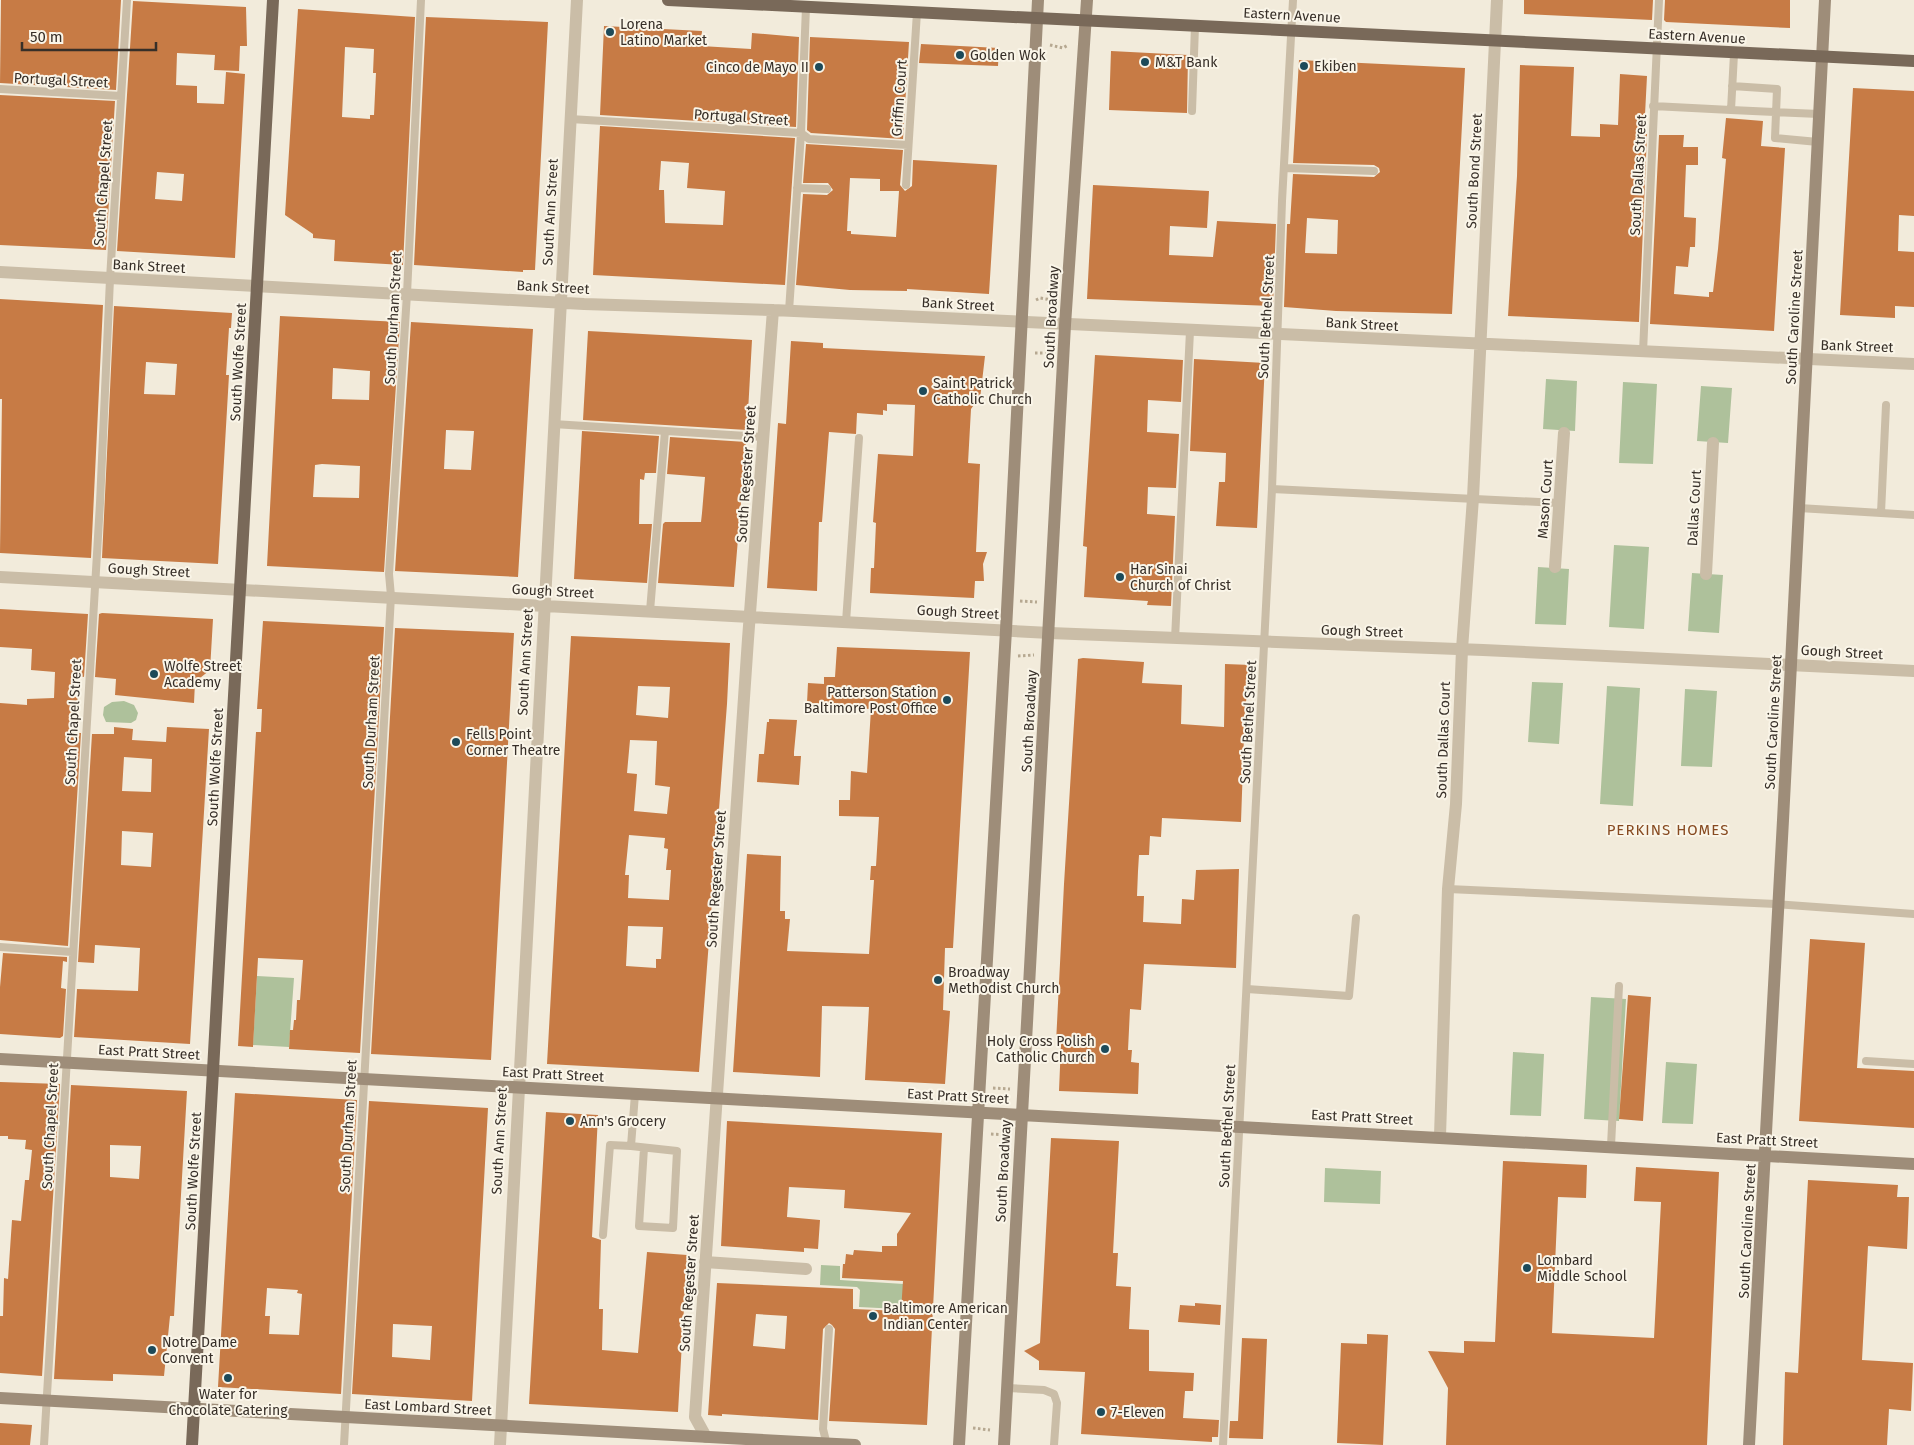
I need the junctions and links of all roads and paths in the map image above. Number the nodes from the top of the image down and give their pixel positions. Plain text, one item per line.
1 (127, 0) edge
2 (273, 0) edge
3 (421, 0) edge
4 (577, 0) edge
5 (668, 0) edge
6 (1038, 0) edge
7 (1087, 0) edge
8 (1293, 0) edge
9 (1497, 0) edge
10 (1659, 0) edge
11 (1825, 0) edge
12 (826, 4) edge
13 (806, 7) junction
14 (916, 12) junction
15 (1038, 18) junction
16 (1086, 21) junction
17 (1195, 26) junction
18 (1291, 30) junction
19 (1495, 40) junction
20 (1049, 45) dead end
21 (1068, 45) dead end
22 (1656, 48) junction
23 (1734, 54) junction
24 (1822, 57) junction
25 (1914, 61) edge
26 (1732, 86) junction
27 (0, 89) edge
28 (121, 96) junction
29 (1653, 106) junction
30 (1731, 110) junction
31 (1192, 111) dead end
32 (1776, 113) junction
33 (1819, 114) junction
34 (570, 118) junction
35 (801, 133) junction
36 (1818, 142) junction
37 (908, 145) junction
38 (1284, 168) junction
39 (1374, 171) dead end
40 (906, 185) dead end
41 (797, 188) junction
42 (827, 189) dead end
43 (0, 272) edge
44 (110, 279) junction
45 (257, 288) junction
46 (407, 294) junction
47 (1035, 300) dead end
48 (560, 302) junction
49 (1054, 302) dead end
50 (773, 310) junction
51 (789, 311) junction
52 (1021, 323) junction
53 (1065, 325) junction
54 (1190, 331) junction
55 (1278, 335) junction
56 (1481, 344) junction
57 (1031, 352) dead end
58 (1051, 352) dead end
59 (1643, 352) junction
60 (1807, 359) junction
61 (1914, 364) edge
62 (1886, 405) dead end
63 (553, 424) junction
64 (665, 431) junction
65 (1564, 433) dead end
66 (764, 438) junction
67 (860, 438) dead end
68 (1713, 443) dead end
69 (1272, 489) junction
70 (1473, 498) junction
71 (1559, 502) junction
72 (1799, 508) junction
73 (1881, 513) junction
74 (1914, 516) edge
75 (1555, 567) dead end
76 (1706, 574) dead end
77 (0, 576) edge
78 (94, 582) junction
79 (240, 589) junction
80 (391, 596) junction
81 (1018, 601) dead end
82 (1037, 602) dead end
83 (543, 605) junction
84 (650, 611) junction
85 (750, 616) junction
86 (846, 622) junction
87 (1006, 630) junction
88 (1050, 633) junction
89 (1175, 639) junction
90 (1264, 641) junction
91 (1462, 649) junction
92 (1016, 655) dead end
93 (1035, 655) dead end
94 (1790, 665) junction
95 (1914, 671) edge
96 (1448, 889) junction
97 (1776, 904) junction
98 (1914, 914) edge
99 (1356, 918) dead end
100 (0, 947) edge
101 (72, 952) junction
102 (1619, 986) dead end
103 (1246, 989) junction
104 (0, 1059) edge
105 (1866, 1061) dead end
106 (66, 1062) junction
107 (1914, 1064) edge
108 (213, 1071) junction
109 (363, 1080) junction
110 (517, 1087) junction
111 (990, 1088) dead end
112 (1010, 1089) dead end
113 (635, 1094) junction
114 (716, 1098) junction
115 (976, 1112) junction
116 (1021, 1115) junction
117 (1239, 1125) junction
118 (988, 1134) dead end
119 (1008, 1134) dead end
120 (1440, 1136) junction
121 (631, 1146) junction
122 (1612, 1146) junction
123 (644, 1148) junction
124 (1766, 1155) junction
125 (1914, 1164) edge
126 (603, 1235) dead end
127 (705, 1262) junction
128 (806, 1268) dead end
129 (829, 1330) dead end
130 (1007, 1388) junction
131 (0, 1398) edge
132 (46, 1401) junction
133 (194, 1409) junction
134 (345, 1417) junction
135 (501, 1426) junction
136 (972, 1428) dead end
137 (990, 1430) dead end
138 (708, 1441) edge
139 (827, 1444) edge
140 (44, 1445) edge
141 (192, 1445) edge
142 (344, 1445) edge
143 (500, 1445) edge
144 (855, 1445) edge
145 (958, 1445) edge
146 (1004, 1445) edge
147 (1054, 1445) edge
148 (1223, 1445) edge
149 (1749, 1445) edge

1 - 28 lane, South Chapel Street
2 - 45 main road, South Wolfe Street
3 - 46 lane, South Durham Street
4 - 34 street, South Ann Street
5 - 13 main road, Eastern Avenue
6 - 15 main road, South Broadway
7 - 16 main road, South Broadway
8 - 18 lane, South Bethel Street
9 - 19 street, South Bond Street
10 - 22 lane, South Dallas Street
11 - 24 main road, South Caroline Street
12 - 13 main road, Eastern Avenue
12 - 14 main road, Eastern Avenue
13 - 35 lane
14 - 15 main road, Eastern Avenue
14 - 37 lane, Griffin Court
15 - 16 main road, Eastern Avenue
15 - 52 main road, South Broadway
16 - 17 main road, Eastern Avenue
16 - 53 main road, South Broadway
17 - 18 main road, Eastern Avenue
17 - 31 lane
18 - 19 main road, Eastern Avenue
18 - 38 lane, South Bethel Street
19 - 22 main road, Eastern Avenue
19 - 56 street, South Bond Street
20 - 21 path
22 - 23 main road, Eastern Avenue
22 - 29 lane, South Dallas Street
23 - 24 main road, Eastern Avenue
23 - 26 lane
24 - 25 main road, Eastern Avenue
24 - 33 main road, South Caroline Street
26 - 30 lane
26 - 32 lane
27 - 28 lane, Portugal Street
28 - 44 lane, South Chapel Street
29 - 30 lane
29 - 59 lane, South Dallas Street
30 - 32 lane
32 - 33 lane
32 - 36 lane
33 - 36 main road, South Caroline Street
34 - 35 lane, Portugal Street
34 - 48 street, South Ann Street
35 - 37 lane, Portugal Street
35 - 41 lane
36 - 60 main road, South Caroline Street
37 - 40 lane, Griffin Court
38 - 39 lane
38 - 55 lane, South Bethel Street
41 - 42 lane
41 - 51 lane
43 - 44 street, Bank Street
44 - 45 street, Bank Street
44 - 78 lane, South Chapel Street
45 - 46 street, Bank Street
45 - 79 main road, South Wolfe Street
46 - 48 street, Bank Street
46 - 80 lane, South Durham Street
47 - 49 path
48 - 50 street, Bank Street
48 - 63 street, South Ann Street
50 - 51 street, Bank Street
50 - 66 street, South Regester Street
51 - 52 street, Bank Street
52 - 53 street, Bank Street
52 - 87 main road, South Broadway
53 - 54 street, Bank Street
53 - 88 main road, South Broadway
54 - 55 street, Bank Street
54 - 89 lane
55 - 56 street, Bank Street
55 - 69 lane, South Bethel Street
56 - 59 street, Bank Street
56 - 70 street, South Dallas Court
57 - 58 path
59 - 60 street, Bank Street
60 - 61 street, Bank Street
60 - 72 main road, South Caroline Street
62 - 73 lane
63 - 64 lane
63 - 83 street, South Ann Street
64 - 66 lane
64 - 84 lane
65 - 71 street, Mason Court
66 - 85 street, South Regester Street
67 - 86 lane
68 - 76 street, Dallas Court
69 - 70 lane
69 - 90 lane, South Bethel Street
70 - 71 lane
70 - 91 street, South Dallas Court
71 - 75 street, Mason Court
72 - 73 lane
72 - 94 main road, South Caroline Street
73 - 74 lane
77 - 78 street, Gough Street
78 - 79 street, Gough Street
78 - 101 lane, South Chapel Street
79 - 80 street, Gough Street
79 - 108 main road, South Wolfe Street
80 - 83 street, Gough Street
80 - 109 lane, South Durham Street
81 - 82 path
83 - 84 street, Gough Street
83 - 110 street, South Ann Street
84 - 85 street, Gough Street
85 - 86 street, Gough Street
85 - 114 street, South Regester Street
86 - 87 street, Gough Street
87 - 88 street, Gough Street
87 - 115 main road, South Broadway
88 - 89 street, Gough Street
88 - 116 main road, South Broadway
89 - 90 street, Gough Street
90 - 91 street, Gough Street
90 - 103 lane, South Bethel Street
91 - 94 street, Gough Street
91 - 96 street, South Dallas Court
92 - 93 path
94 - 95 street, Gough Street
94 - 97 main road, South Caroline Street
96 - 97 lane
96 - 120 street, South Dallas Court
97 - 98 lane
97 - 124 main road, South Caroline Street
99 - 103 lane
100 - 101 lane
101 - 106 lane, South Chapel Street
102 - 122 lane
103 - 117 lane, South Bethel Street
104 - 106 main road, East Pratt Street
105 - 107 lane
106 - 108 main road, East Pratt Street
106 - 132 lane, South Chapel Street
108 - 109 main road, East Pratt Street
108 - 133 main road, South Wolfe Street
109 - 110 main road, East Pratt Street
109 - 134 lane, South Durham Street
110 - 113 main road, East Pratt Street
110 - 135 street, South Ann Street
111 - 112 path
113 - 114 main road, East Pratt Street
113 - 121 lane
114 - 115 main road, East Pratt Street
114 - 127 street, South Regester Street
115 - 116 main road, East Pratt Street
115 - 145 main road, South Broadway
116 - 117 main road, East Pratt Street
116 - 130 main road, South Broadway
117 - 120 main road, East Pratt Street
117 - 148 lane, South Bethel Street
118 - 119 path
120 - 122 main road, East Pratt Street
121 - 123 lane
121 - 126 lane
122 - 124 main road, East Pratt Street
123 - 123 lane
124 - 125 main road, East Pratt Street
124 - 149 main road, South Caroline Street
127 - 128 street
127 - 138 street, South Regester Street
129 - 139 lane
130 - 146 main road, South Broadway
130 - 147 lane
131 - 132 main road, East Lombard Street
132 - 133 main road, East Lombard Street
132 - 140 lane, South Chapel Street
133 - 134 main road, East Lombard Street
133 - 141 main road, South Wolfe Street
134 - 135 main road, East Lombard Street
134 - 142 lane, South Durham Street
135 - 138 main road, East Lombard Street
135 - 143 street, South Ann Street
136 - 137 path
138 - 139 main road, East Lombard Street
139 - 144 main road, East Lombard Street

